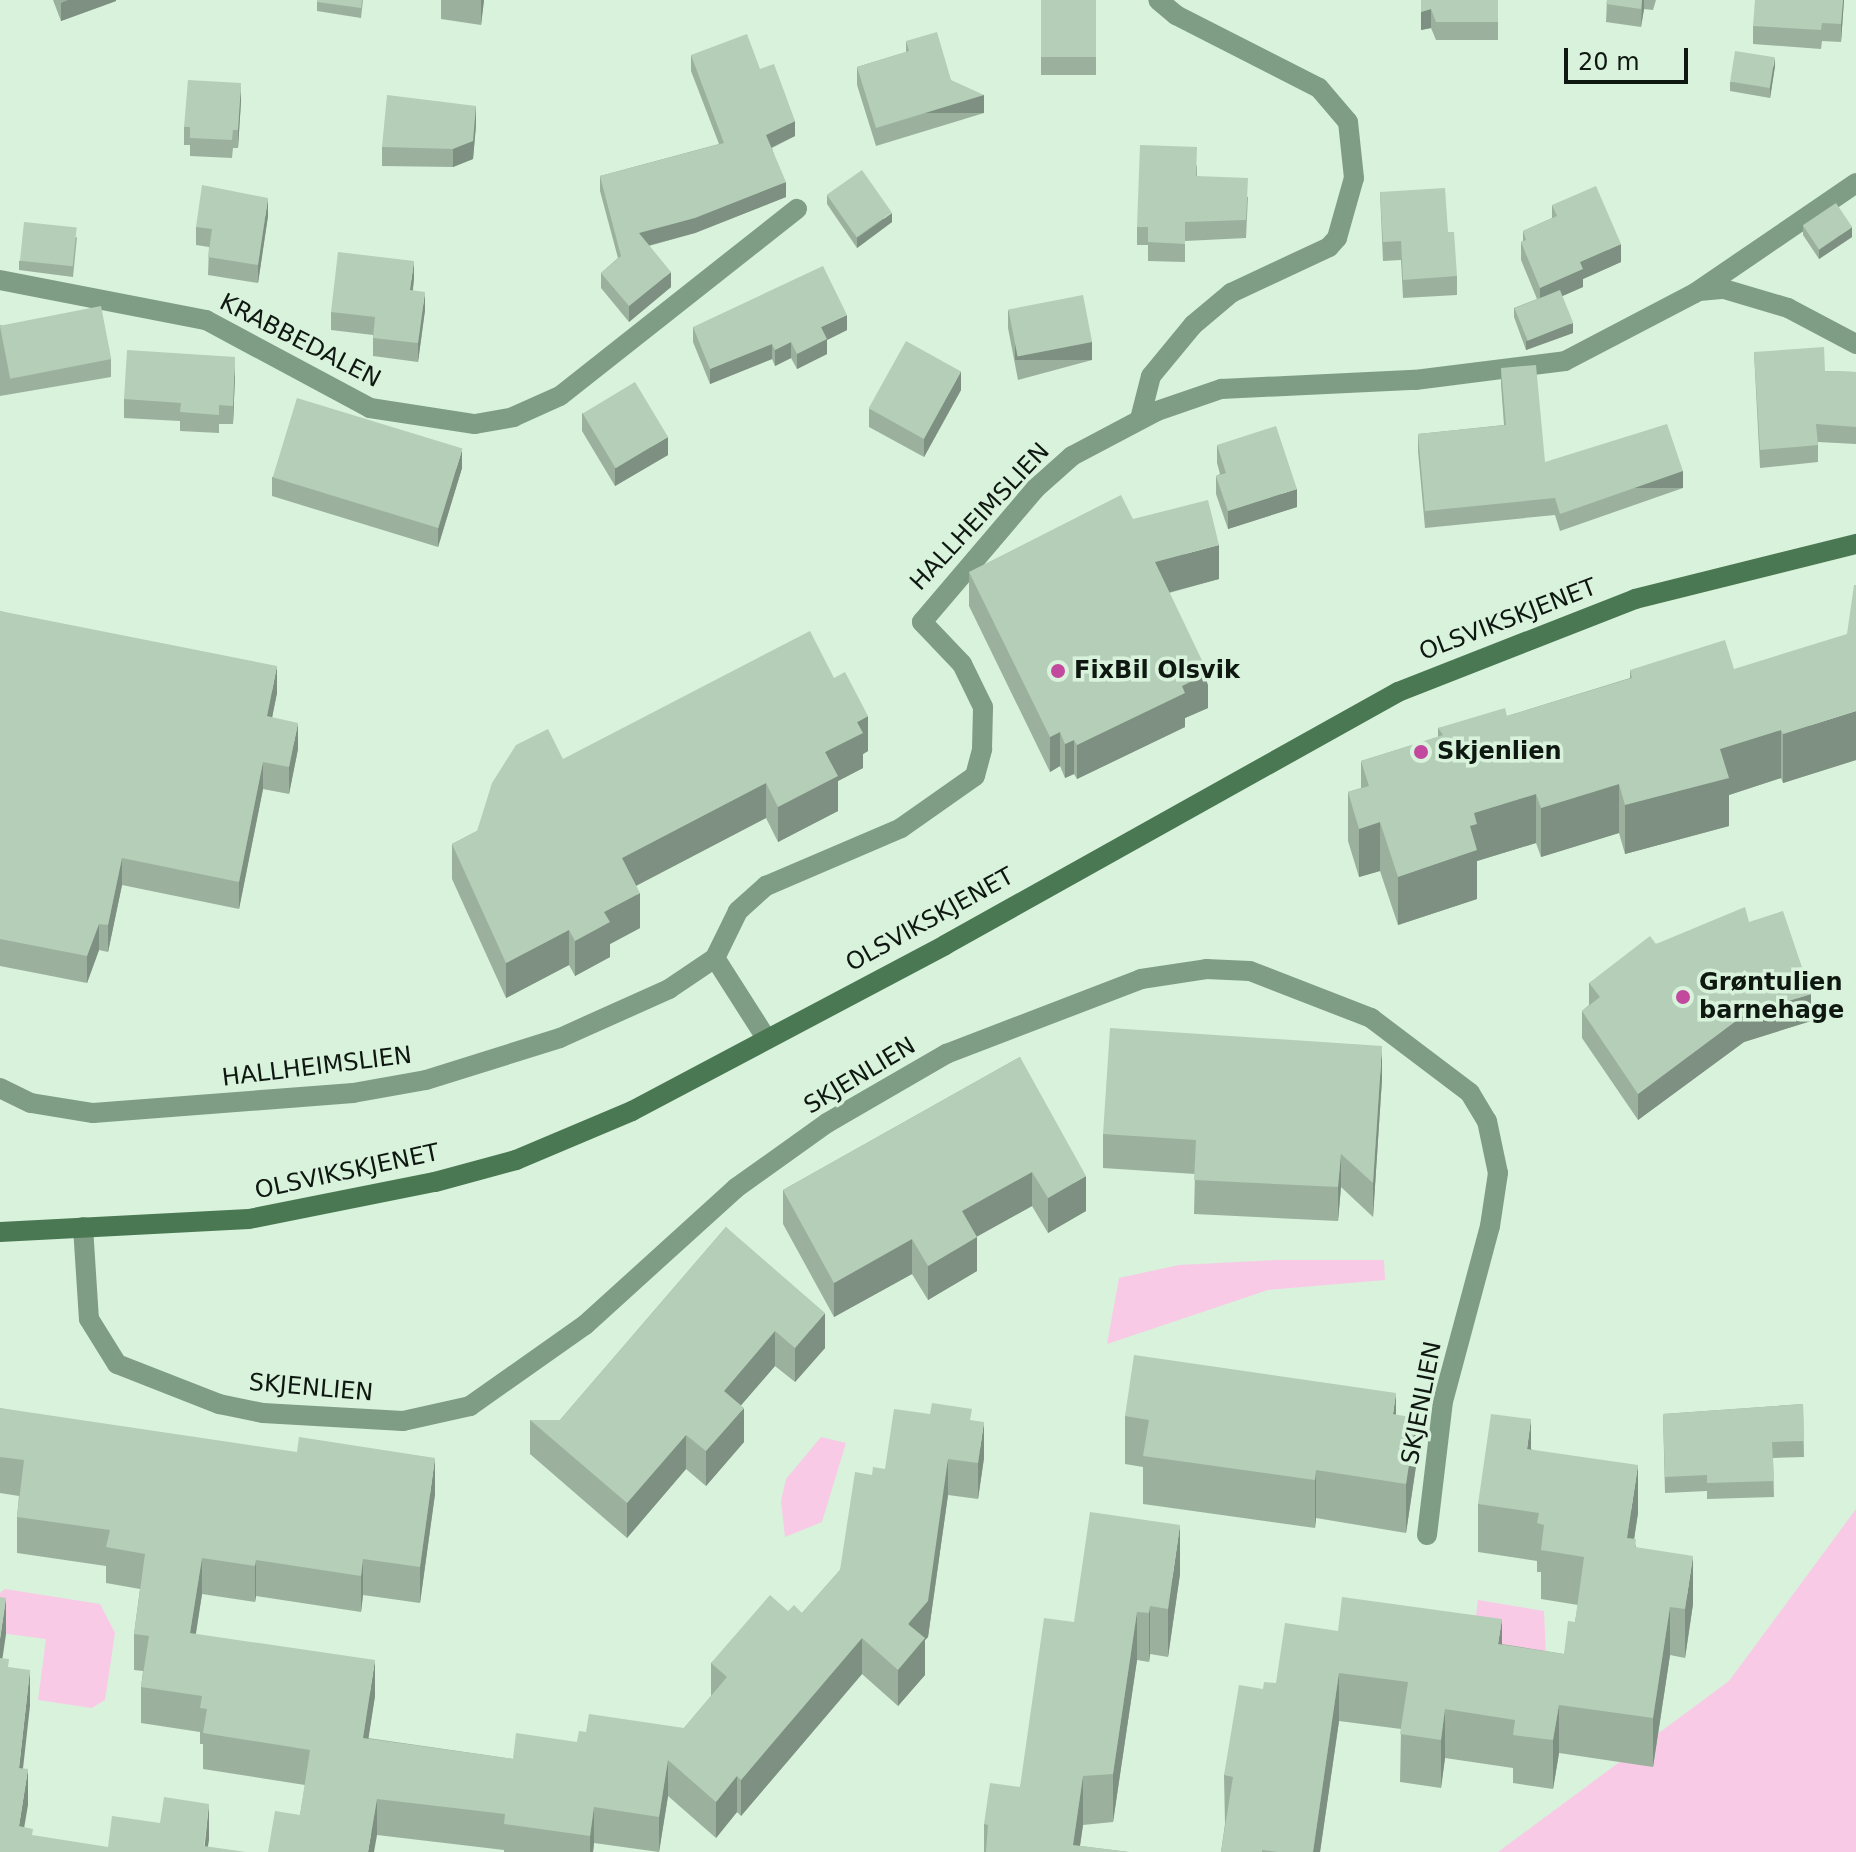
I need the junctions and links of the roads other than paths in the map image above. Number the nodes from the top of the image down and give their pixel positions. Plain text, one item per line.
1 (1158, 0) edge
2 (1856, 183) edge
3 (797, 209) dead end
4 (0, 280) edge
5 (1695, 293) junction
6 (1856, 344) edge
7 (1140, 419) junction
8 (1856, 544) edge
9 (715, 958) junction
10 (766, 1038) junction
11 (0, 1088) edge
12 (83, 1227) junction
13 (0, 1232) edge
14 (1427, 1535) dead end

1 - 7 street
2 - 5 street, HALLHEIMSLIEN
3 - 4 street, KRABBEDALEN
5 - 6 street, HALLHEIMSLIEN
5 - 7 street, HALLHEIMSLIEN
7 - 9 street, HALLHEIMSLIEN
8 - 10 main road, OLSVIKSKJENET
9 - 10 street
9 - 11 street, HALLHEIMSLIEN
10 - 12 main road, OLSVIKSKJENET
12 - 13 main road, OLSVIKSKJENET
12 - 14 street, SKJENLIEN

